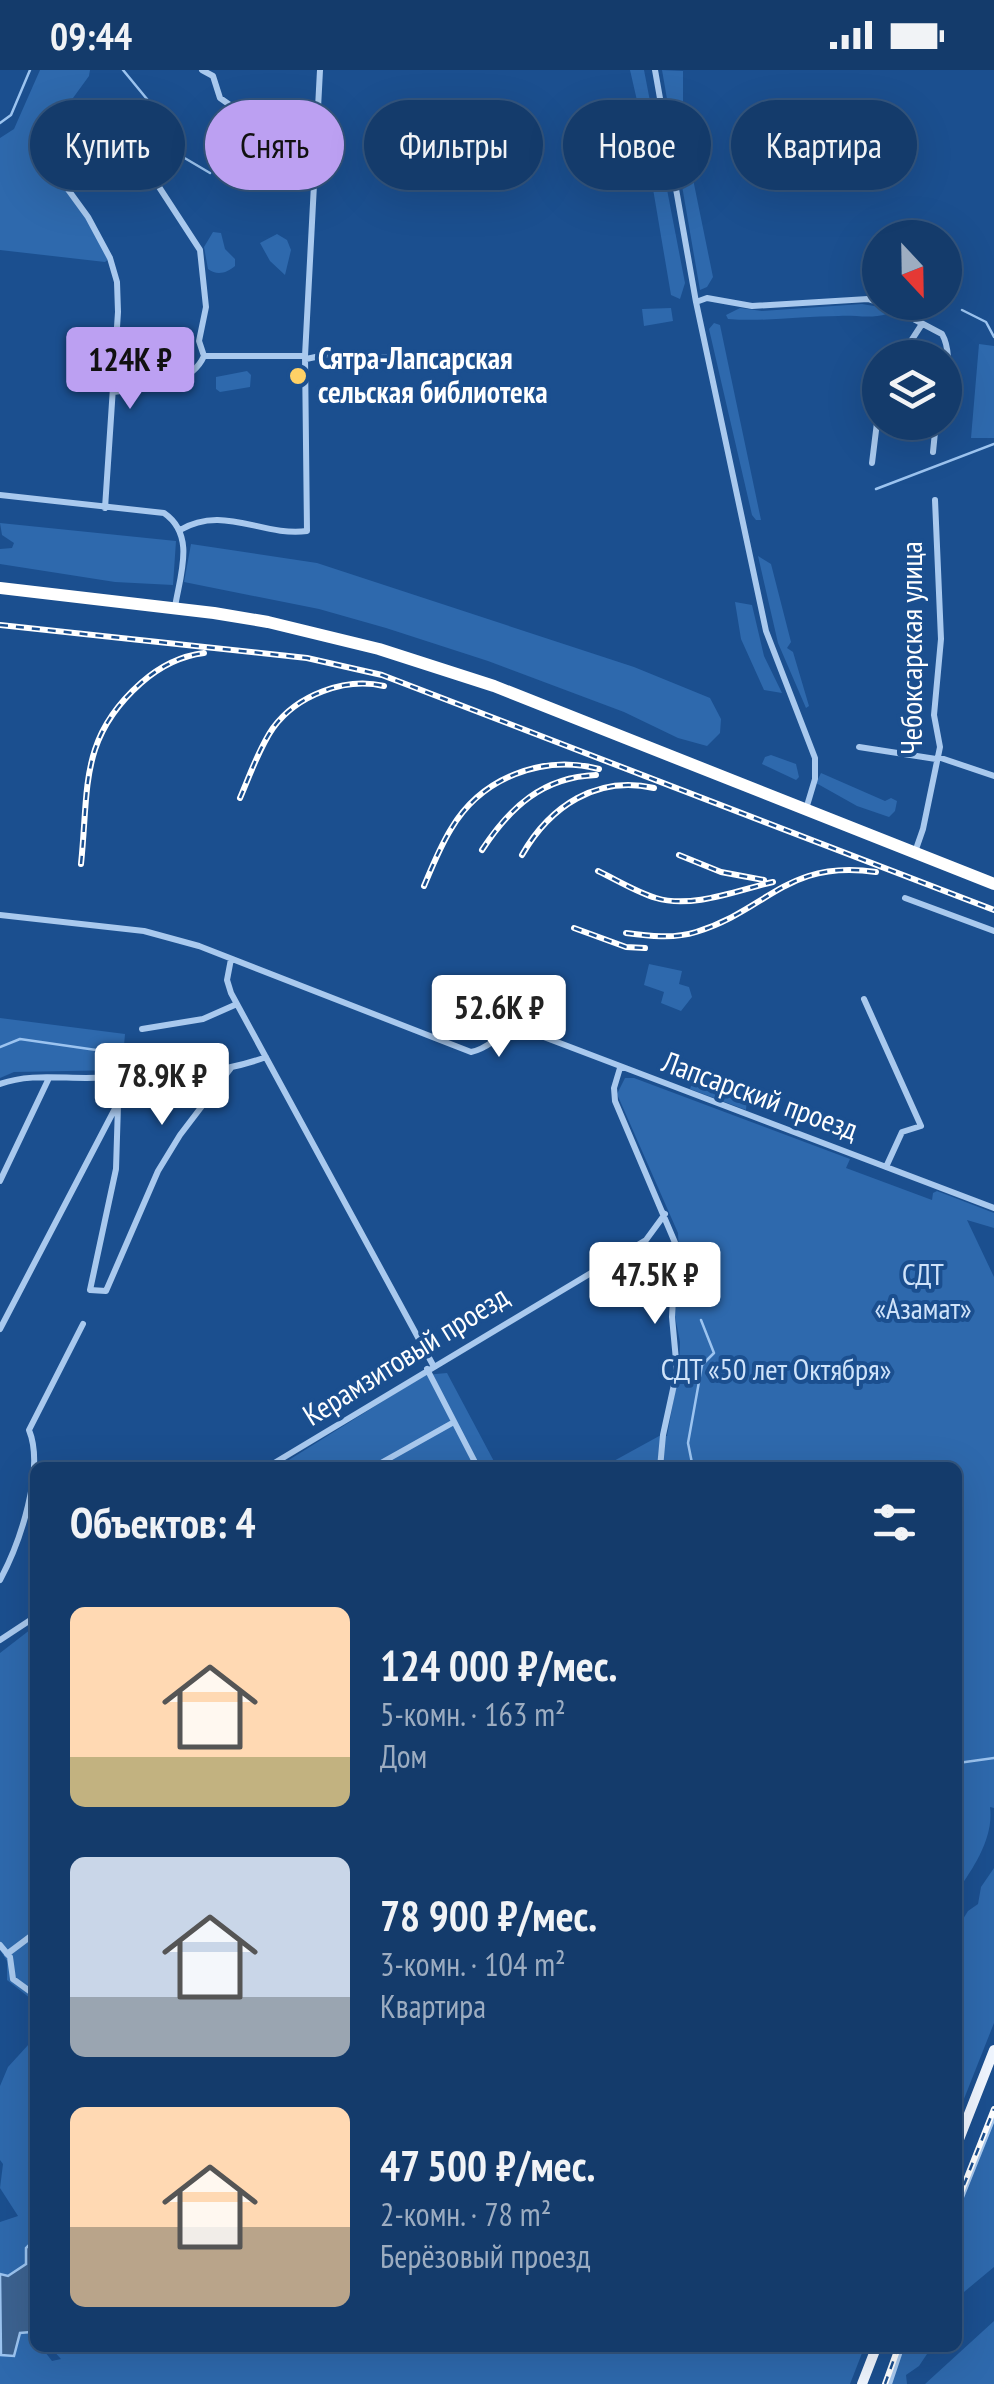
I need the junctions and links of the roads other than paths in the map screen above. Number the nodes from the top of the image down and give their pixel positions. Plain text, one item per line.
1 (202, 70) edge
2 (320, 70) edge
3 (655, 70) edge
4 (223, 100) edge
5 (318, 100) edge
6 (313, 190) edge
7 (696, 302) junction
8 (922, 324) junction
9 (912, 340) edge
10 (945, 340) edge
11 (204, 356) junction
12 (404, 356) dead end
13 (306, 358) junction
14 (114, 392) junction
15 (875, 440) edge
16 (934, 440) edge
17 (933, 452) dead end
18 (872, 463) dead end
19 (0, 495) edge
20 (935, 500) dead end
21 (104, 508) junction
22 (180, 530) junction
23 (0, 588) edge
24 (176, 601) junction
25 (859, 748) dead end
26 (937, 758) junction
27 (994, 776) edge
28 (811, 794) junction
29 (788, 803) junction
30 (806, 810) junction
31 (821, 816) junction
32 (914, 854) junction
33 (994, 884) edge
34 (904, 898) dead end
35 (0, 915) edge
36 (994, 931) edge
37 (231, 958) junction
38 (864, 999) dead end
39 (237, 1004) junction
40 (142, 1029) dead end
41 (266, 1056) junction
42 (231, 1068) junction
43 (620, 1068) junction
44 (132, 1076) junction
45 (49, 1078) junction
46 (0, 1084) edge
47 (118, 1105) junction
48 (886, 1168) junction
49 (0, 1181) edge
50 (994, 1208) edge
51 (665, 1214) junction
52 (83, 1324) dead end
53 (0, 1329) edge
54 (430, 1367) junction
55 (454, 1422) junction
56 (34, 1462) edge
57 (276, 1462) edge
58 (383, 1462) edge
59 (475, 1462) edge
60 (661, 1462) edge
61 (30, 1485) edge
62 (0, 1580) edge
63 (30, 1620) edge
64 (0, 1640) edge
65 (30, 1938) edge
66 (0, 1945) edge
67 (7, 1954) junction
68 (30, 1992) edge
69 (994, 2050) edge
70 (994, 2115) edge
71 (962, 2132) edge
72 (962, 2195) edge
73 (874, 2352) edge
74 (900, 2352) edge
75 (862, 2384) edge
76 (889, 2384) edge

1 - 4 street
2 - 5 street
3 - 7 street
6 - 13 street
7 - 8 street
7 - 28 street
8 - 9 street
8 - 10 street
11 - 13 street
11 - 14 street
11 - 14 street
12 - 13 street
13 - 22 street
14 - 21 street
15 - 18 street
16 - 17 street
19 - 21 street
20 - 26 street, Чебоксарская улица
21 - 22 street
22 - 24 street
23 - 24 highway
24 - 29 highway
25 - 26 street
26 - 27 street
26 - 32 street, Чебоксарская улица
28 - 29 street
28 - 30 street
28 - 31 street
29 - 30 highway
30 - 31 highway
31 - 32 highway
32 - 33 highway
34 - 36 street
35 - 37 street, Лапсарский проезд
37 - 39 street
37 - 43 street, Лапсарский проезд
38 - 48 street
39 - 40 street
39 - 41 street
41 - 42 street
41 - 54 street
42 - 44 street
42 - 47 street
43 - 48 street, Лапсарский проезд
43 - 51 street
44 - 45 street
44 - 47 street
45 - 46 street
45 - 49 street
47 - 53 street
48 - 50 street, Лапсарский проезд
51 - 54 street, Керамзитовый проезд
51 - 60 street
52 - 56 street
54 - 55 street
54 - 57 street, Керамзитовый проезд
55 - 58 street
55 - 59 street
61 - 62 street
63 - 64 street
65 - 67 street
66 - 67 street
67 - 68 street
69 - 71 main road
70 - 72 street
73 - 75 main road
74 - 76 street

